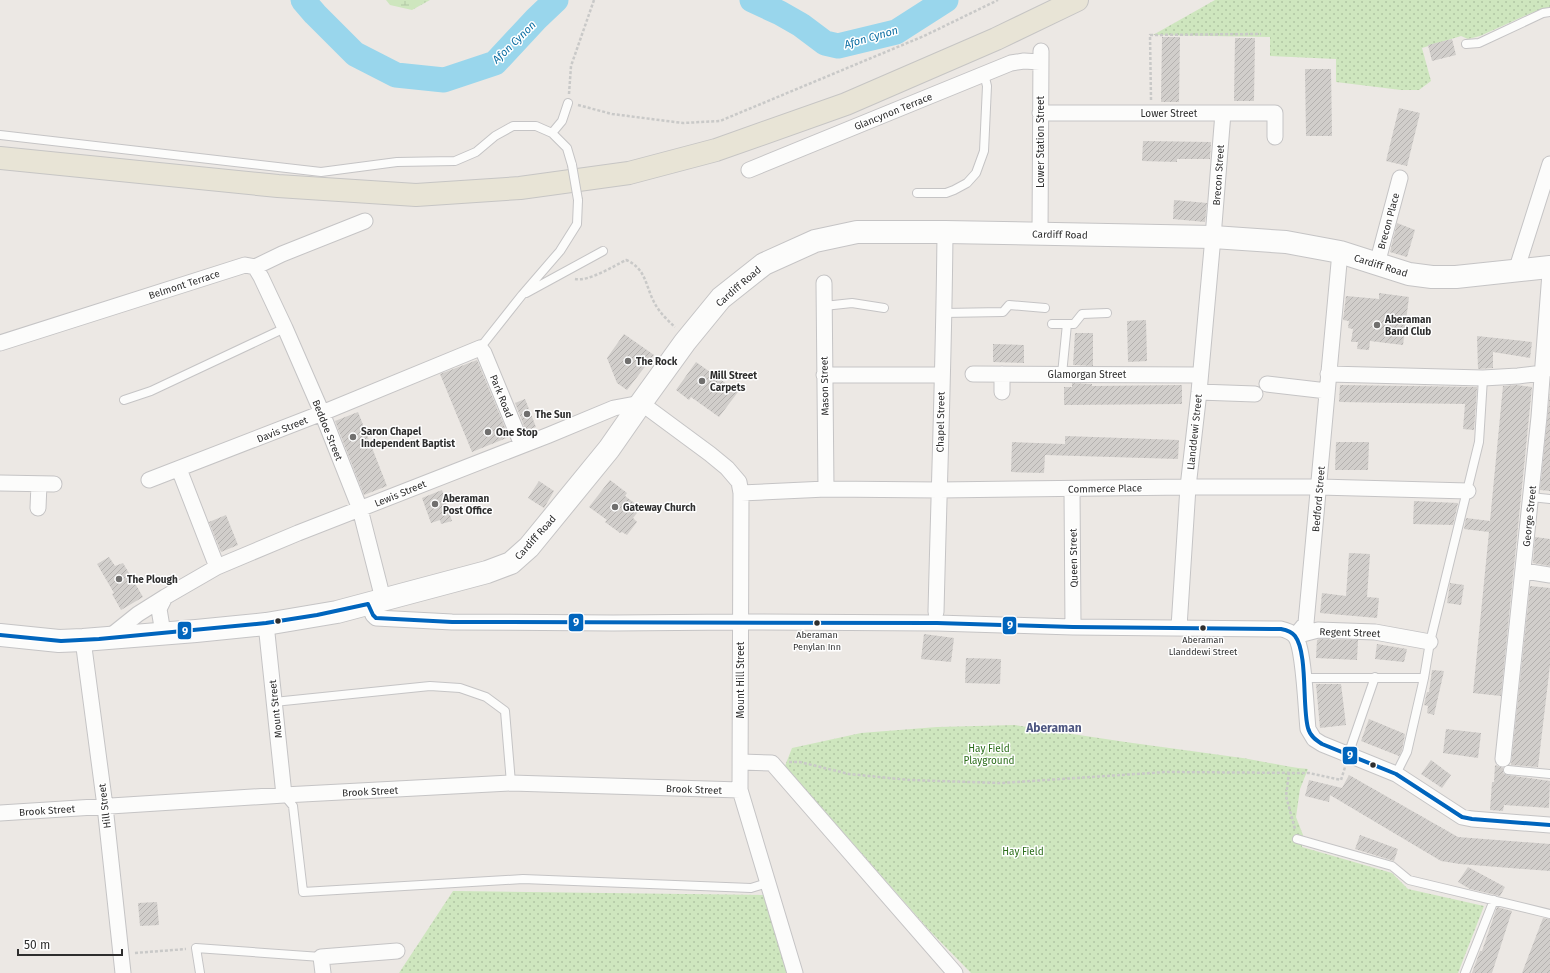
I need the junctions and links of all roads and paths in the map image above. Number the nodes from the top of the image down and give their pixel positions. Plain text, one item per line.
1 (594, 0) edge
2 (998, 0) edge
3 (1077, 0) edge
4 (1550, 12) edge
5 (1261, 34) dead end
6 (1466, 44) dead end
7 (1041, 56) joint
8 (984, 74) junction
9 (568, 103) junction
10 (1040, 113) junction
11 (1152, 113) junction
12 (1223, 113) junction
13 (552, 133) junction
14 (0, 135) edge
15 (1275, 137) dead end
16 (0, 158) edge
17 (1550, 164) edge
18 (749, 170) dead end
19 (1400, 178) dead end
20 (917, 193) dead end
21 (366, 221) dead end
22 (945, 232) junction
23 (1040, 234) junction
24 (1213, 237) junction
25 (603, 251) dead end
26 (1340, 252) junction
27 (1377, 264) junction
28 (255, 267) junction
29 (1550, 267) edge
30 (1516, 271) junction
31 (561, 274) junction
32 (1550, 274) edge
33 (824, 283) dead end
34 (522, 295) junction
35 (824, 306) junction
36 (884, 308) dead end
37 (1045, 308) dead end
38 (944, 313) junction
39 (1107, 313) dead end
40 (1052, 324) dead end
41 (1067, 324) junction
42 (285, 328) junction
43 (688, 338) junction
44 (0, 343) edge
45 (480, 348) junction
46 (1546, 371) edge
47 (824, 374) junction
48 (942, 374) junction
49 (973, 374) dead end
50 (1002, 374) junction
51 (1062, 374) junction
52 (1328, 374) junction
53 (1200, 375) junction
54 (1483, 378) junction
55 (1267, 384) dead end
56 (1327, 391) junction
57 (1002, 392) dead end
58 (1199, 392) junction
59 (1255, 394) dead end
60 (124, 400) dead end
61 (641, 403) junction
62 (322, 413) junction
63 (1545, 417) edge
64 (522, 445) junction
65 (179, 469) junction
66 (149, 480) dead end
67 (0, 483) edge
68 (1188, 487) junction
69 (1319, 488) junction
70 (1072, 489) junction
71 (826, 490) junction
72 (939, 490) junction
73 (1468, 491) junction
74 (741, 493) junction
75 (1531, 497) junction
76 (1550, 499) edge
77 (38, 508) dead end
78 (360, 509) junction
79 (217, 567) junction
80 (1524, 571) junction
81 (1550, 575) edge
82 (165, 597) junction
83 (375, 601) junction
84 (936, 612) dead end
85 (740, 622) junction
86 (266, 624) junction
87 (1073, 627) junction
88 (1179, 627) junction
89 (163, 633) junction
90 (0, 635) edge
91 (1295, 636) junction
92 (108, 638) junction
93 (83, 640) junction
94 (1430, 642) junction
95 (1376, 677) junction
96 (1303, 678) junction
97 (1424, 678) junction
98 (274, 702) junction
99 (1348, 755) junction
100 (741, 762) junction
101 (772, 763) junction
102 (1505, 764) joint
103 (1289, 772) junction
104 (1396, 774) junction
105 (1550, 774) edge
106 (511, 783) junction
107 (740, 790) junction
108 (284, 795) junction
109 (105, 806) junction
110 (0, 813) edge
111 (1550, 825) edge
112 (1297, 839) joint
113 (767, 883) junction
114 (1494, 900) junction
115 (1550, 914) edge
116 (196, 948) junction
117 (397, 950) dead end
118 (121, 954) junction
119 (321, 957) junction
120 (123, 973) edge
121 (200, 973) edge
122 (323, 973) edge
123 (795, 973) edge
124 (955, 973) edge
125 (1465, 973) edge

1 - 9 path
2 - 9 path
3 - 16 main road
4 - 6 lane
5 - 11 path
7 - 8 street, Glancynon Terrace
7 - 10 street, Lower Station Street
8 - 18 street, Glancynon Terrace
8 - 20 lane
9 - 13 lane
10 - 11 street, Lower Street
10 - 23 street, Lower Station Street
11 - 12 street, Lower Street
12 - 15 street, Lower Street
12 - 24 street, Brecon Street
13 - 14 lane
13 - 34 lane, bridge
17 - 30 street
19 - 27 street, Brecon Place
21 - 28 street, Belmont Terrace
22 - 23 main road, Cardiff Road
22 - 38 street, Chapel Street
22 - 43 main road, Cardiff Road
23 - 24 main road, Cardiff Road
24 - 26 main road, Cardiff Road
24 - 53 street, Llanddewi Street
25 - 31 lane
26 - 27 main road, Cardiff Road
26 - 52 street, Bedford Street
27 - 30 main road, Cardiff Road
28 - 42 street, Beddoe Street
28 - 44 street, Belmont Terrace
29 - 30 main road, Cardiff Road
31 - 34 lane
31 - 43 path
32 - 46 street, George Street
33 - 35 street, Mason Street
34 - 45 lane
35 - 36 lane
35 - 47 street, Mason Street
37 - 38 lane
38 - 48 street, Chapel Street
39 - 41 lane
40 - 41 lane
41 - 51 lane
42 - 60 lane
42 - 62 street, Beddoe Street
43 - 61 main road, Cardiff Road
45 - 62 street, Davis Street
45 - 64 street, Park Road
46 - 54 street
46 - 63 street, George Street
47 - 48 street
47 - 71 street, Mason Street
48 - 72 street, Chapel Street
49 - 50 street, Glamorgan Street
50 - 51 street, Glamorgan Street
50 - 57 street
51 - 53 street, Glamorgan Street
52 - 54 street
52 - 56 street, Bedford Street
53 - 58 street, Llanddewi Street
54 - 73 lane
55 - 56 street
56 - 69 street, Bedford Street
58 - 59 street
58 - 68 street, Llanddewi Street
61 - 64 street, Lewis Street
61 - 74 street, Mount Hill Street
61 - 83 main road, Cardiff Road
62 - 65 street, Davis Street
62 - 78 street, Beddoe Street
63 - 75 street, George Street
64 - 78 street, Lewis Street
65 - 66 street, Davis Street
65 - 79 street
67 - 77 street
68 - 69 street, Commerce Place
68 - 70 street, Commerce Place
68 - 88 street, Llanddewi Street
69 - 73 street, Commerce Place
69 - 91 street, Bedford Street
70 - 72 street, Commerce Place
70 - 87 street, Queen Street
71 - 72 street, Commerce Place
71 - 74 street, Commerce Place
72 - 84 street, Chapel Street
73 - 94 lane
74 - 85 street, Mount Hill Street
75 - 76 lane
75 - 80 street, George Street
78 - 79 street, Lewis Street
78 - 83 street, Beddoe Street
79 - 82 street, Lewis Street
80 - 81 street
80 - 102 street, George Street
82 - 89 street
82 - 92 street, Lewis Street
83 - 85 street
83 - 86 main road, Cardiff Road
85 - 87 street
85 - 100 street, Mount Hill Street
86 - 89 main road, Cardiff Road
86 - 98 street, Mount Street
87 - 88 street
88 - 91 street
89 - 92 main road, Cardiff Road
90 - 93 main road, Cardiff Road
91 - 94 street, Regent Street
91 - 96 street
92 - 93 main road, Cardiff Road
93 - 109 street, Hill Street
94 - 97 lane
95 - 96 lane
95 - 97 lane
95 - 99 lane
96 - 99 street
97 - 104 lane
98 - 106 lane
98 - 108 street, Mount Street
99 - 103 path
99 - 104 street
100 - 101 street
100 - 107 street, Mount Hill Street
101 - 103 path
101 - 124 street
102 - 105 lane
103 - 112 path
104 - 111 street
106 - 107 street, Brook Street
106 - 108 street, Brook Street
107 - 113 street, Mount Hill Street
108 - 109 street, Brook Street
108 - 113 lane
109 - 110 street, Brook Street
109 - 118 street, Hill Street
112 - 114 lane
113 - 123 street, Mount Hill Street
114 - 115 lane
114 - 125 lane
116 - 118 path
116 - 119 lane
116 - 121 lane
117 - 119 street
118 - 120 street, Hill Street
119 - 122 street

